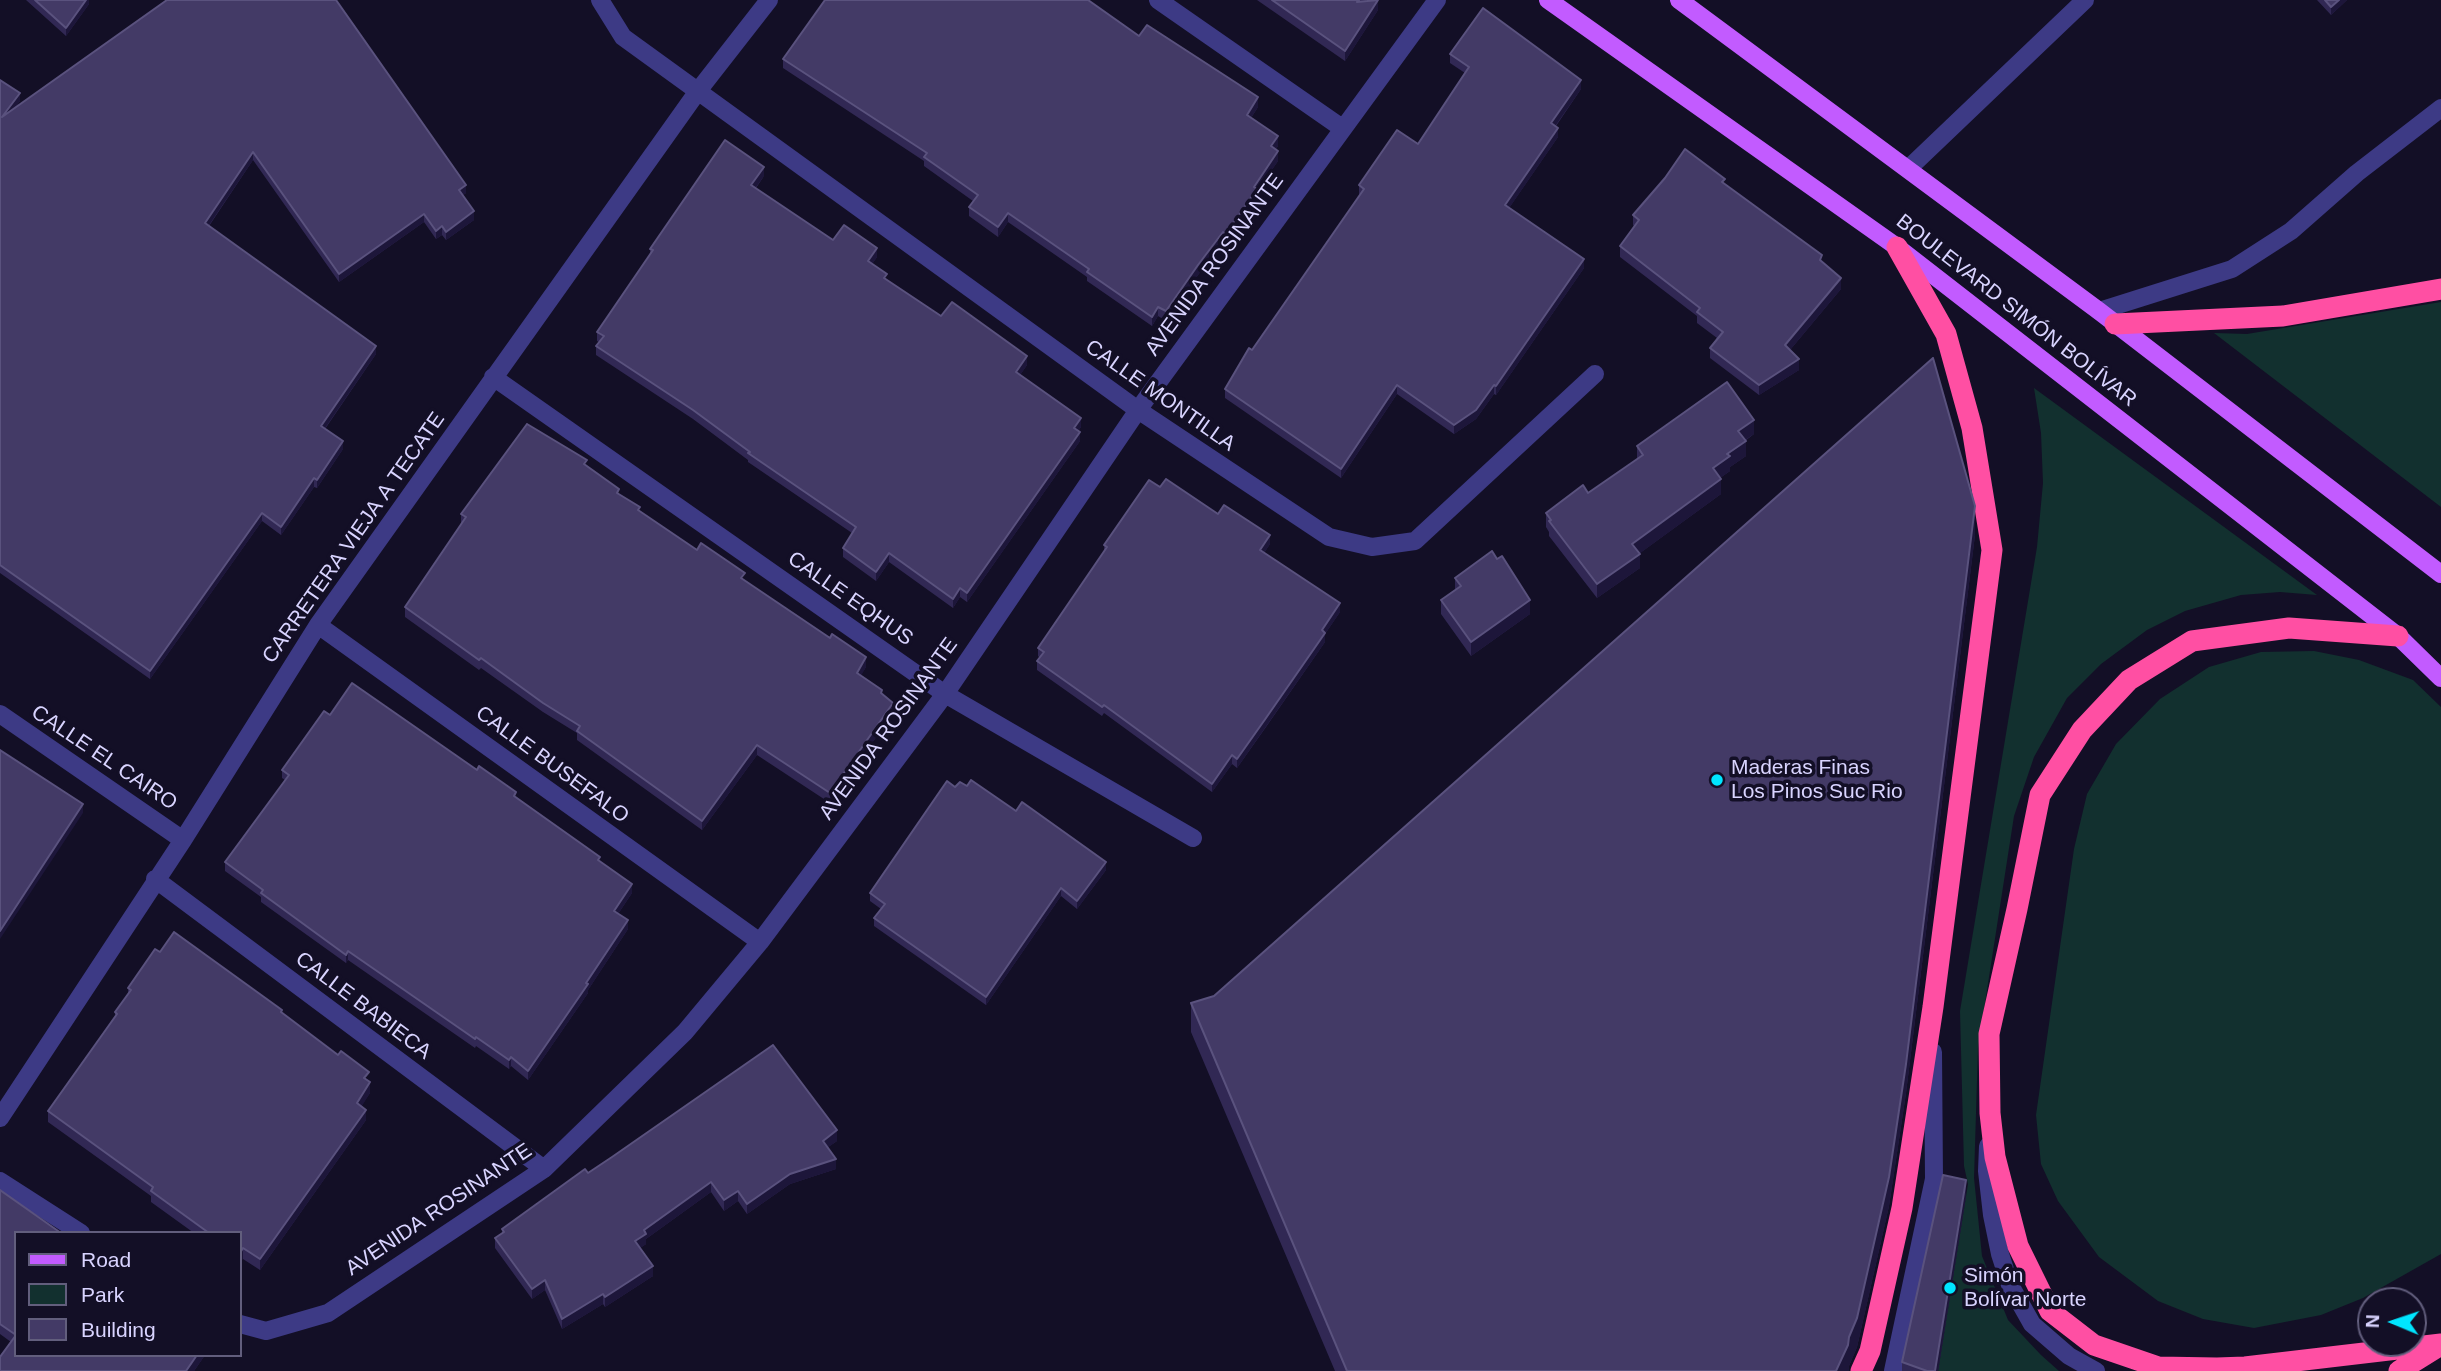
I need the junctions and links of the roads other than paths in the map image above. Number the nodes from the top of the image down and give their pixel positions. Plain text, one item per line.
1 (600, 0) edge
2 (769, 0) edge
3 (1158, 0) edge
4 (1437, 0) edge
5 (1548, 0) edge
6 (1679, 0) edge
7 (2085, 0) edge
8 (698, 91) junction
9 (2441, 108) edge
10 (1342, 128) junction
11 (1909, 169) junction
12 (1897, 247) junction
13 (2441, 289) edge
14 (2107, 318) junction
15 (1595, 374) dead end
16 (493, 377) junction
17 (1138, 410) junction
18 (2441, 574) edge
19 (318, 625) junction
20 (2398, 636) junction
21 (2441, 678) edge
22 (946, 694) junction
23 (0, 714) edge
24 (1193, 838) dead end
25 (183, 840) junction
26 (155, 879) junction
27 (760, 942) junction
28 (1933, 1007) junction
29 (1990, 1113) junction
30 (0, 1118) edge
31 (544, 1169) junction
32 (0, 1181) edge
33 (77, 1231) edge
34 (242, 1325) edge
35 (2441, 1345) edge
36 (2237, 1369) edge
37 (1861, 1371) edge
38 (1893, 1371) edge
39 (2096, 1371) edge
40 (2399, 1371) edge

1 - 8 street, CALLE MONTILLA
2 - 8 street, CARRETERA VIEJA A TECATE
3 - 10 street
4 - 10 street, AVENIDA ROSINANTE
5 - 12 main road, BOULEVARD SIMÓN BOLÍVAR
6 - 11 main road
7 - 11 street
8 - 16 street, CARRETERA VIEJA A TECATE
8 - 17 street, CALLE MONTILLA
9 - 14 street
10 - 17 street, AVENIDA ROSINANTE
11 - 14 main road
12 - 20 main road, BOULEVARD SIMÓN BOLÍVAR
12 - 28 highway
13 - 14 highway
14 - 18 main road
15 - 17 street, CALLE MONTILLA
16 - 19 street, CARRETERA VIEJA A TECATE
16 - 22 street, CALLE EQHUS
17 - 22 street, AVENIDA ROSINANTE
19 - 25 street, CARRETERA VIEJA A TECATE
19 - 27 street, CALLE BUSEFALO
20 - 21 main road, BOULEVARD SIMÓN BOLÍVAR
20 - 29 highway
22 - 24 street, CALLE EQHUS
22 - 27 street, AVENIDA ROSINANTE
23 - 25 street, CALLE EL CAIRO
25 - 26 street, CARRETERA VIEJA A TECATE
26 - 30 street, CARRETERA VIEJA A TECATE
26 - 31 street, CALLE BABIECA
27 - 31 street, AVENIDA ROSINANTE
28 - 37 highway
28 - 38 street
29 - 36 highway
29 - 39 street
31 - 34 street, AVENIDA ROSINANTE
32 - 33 street
35 - 36 highway
35 - 40 highway

